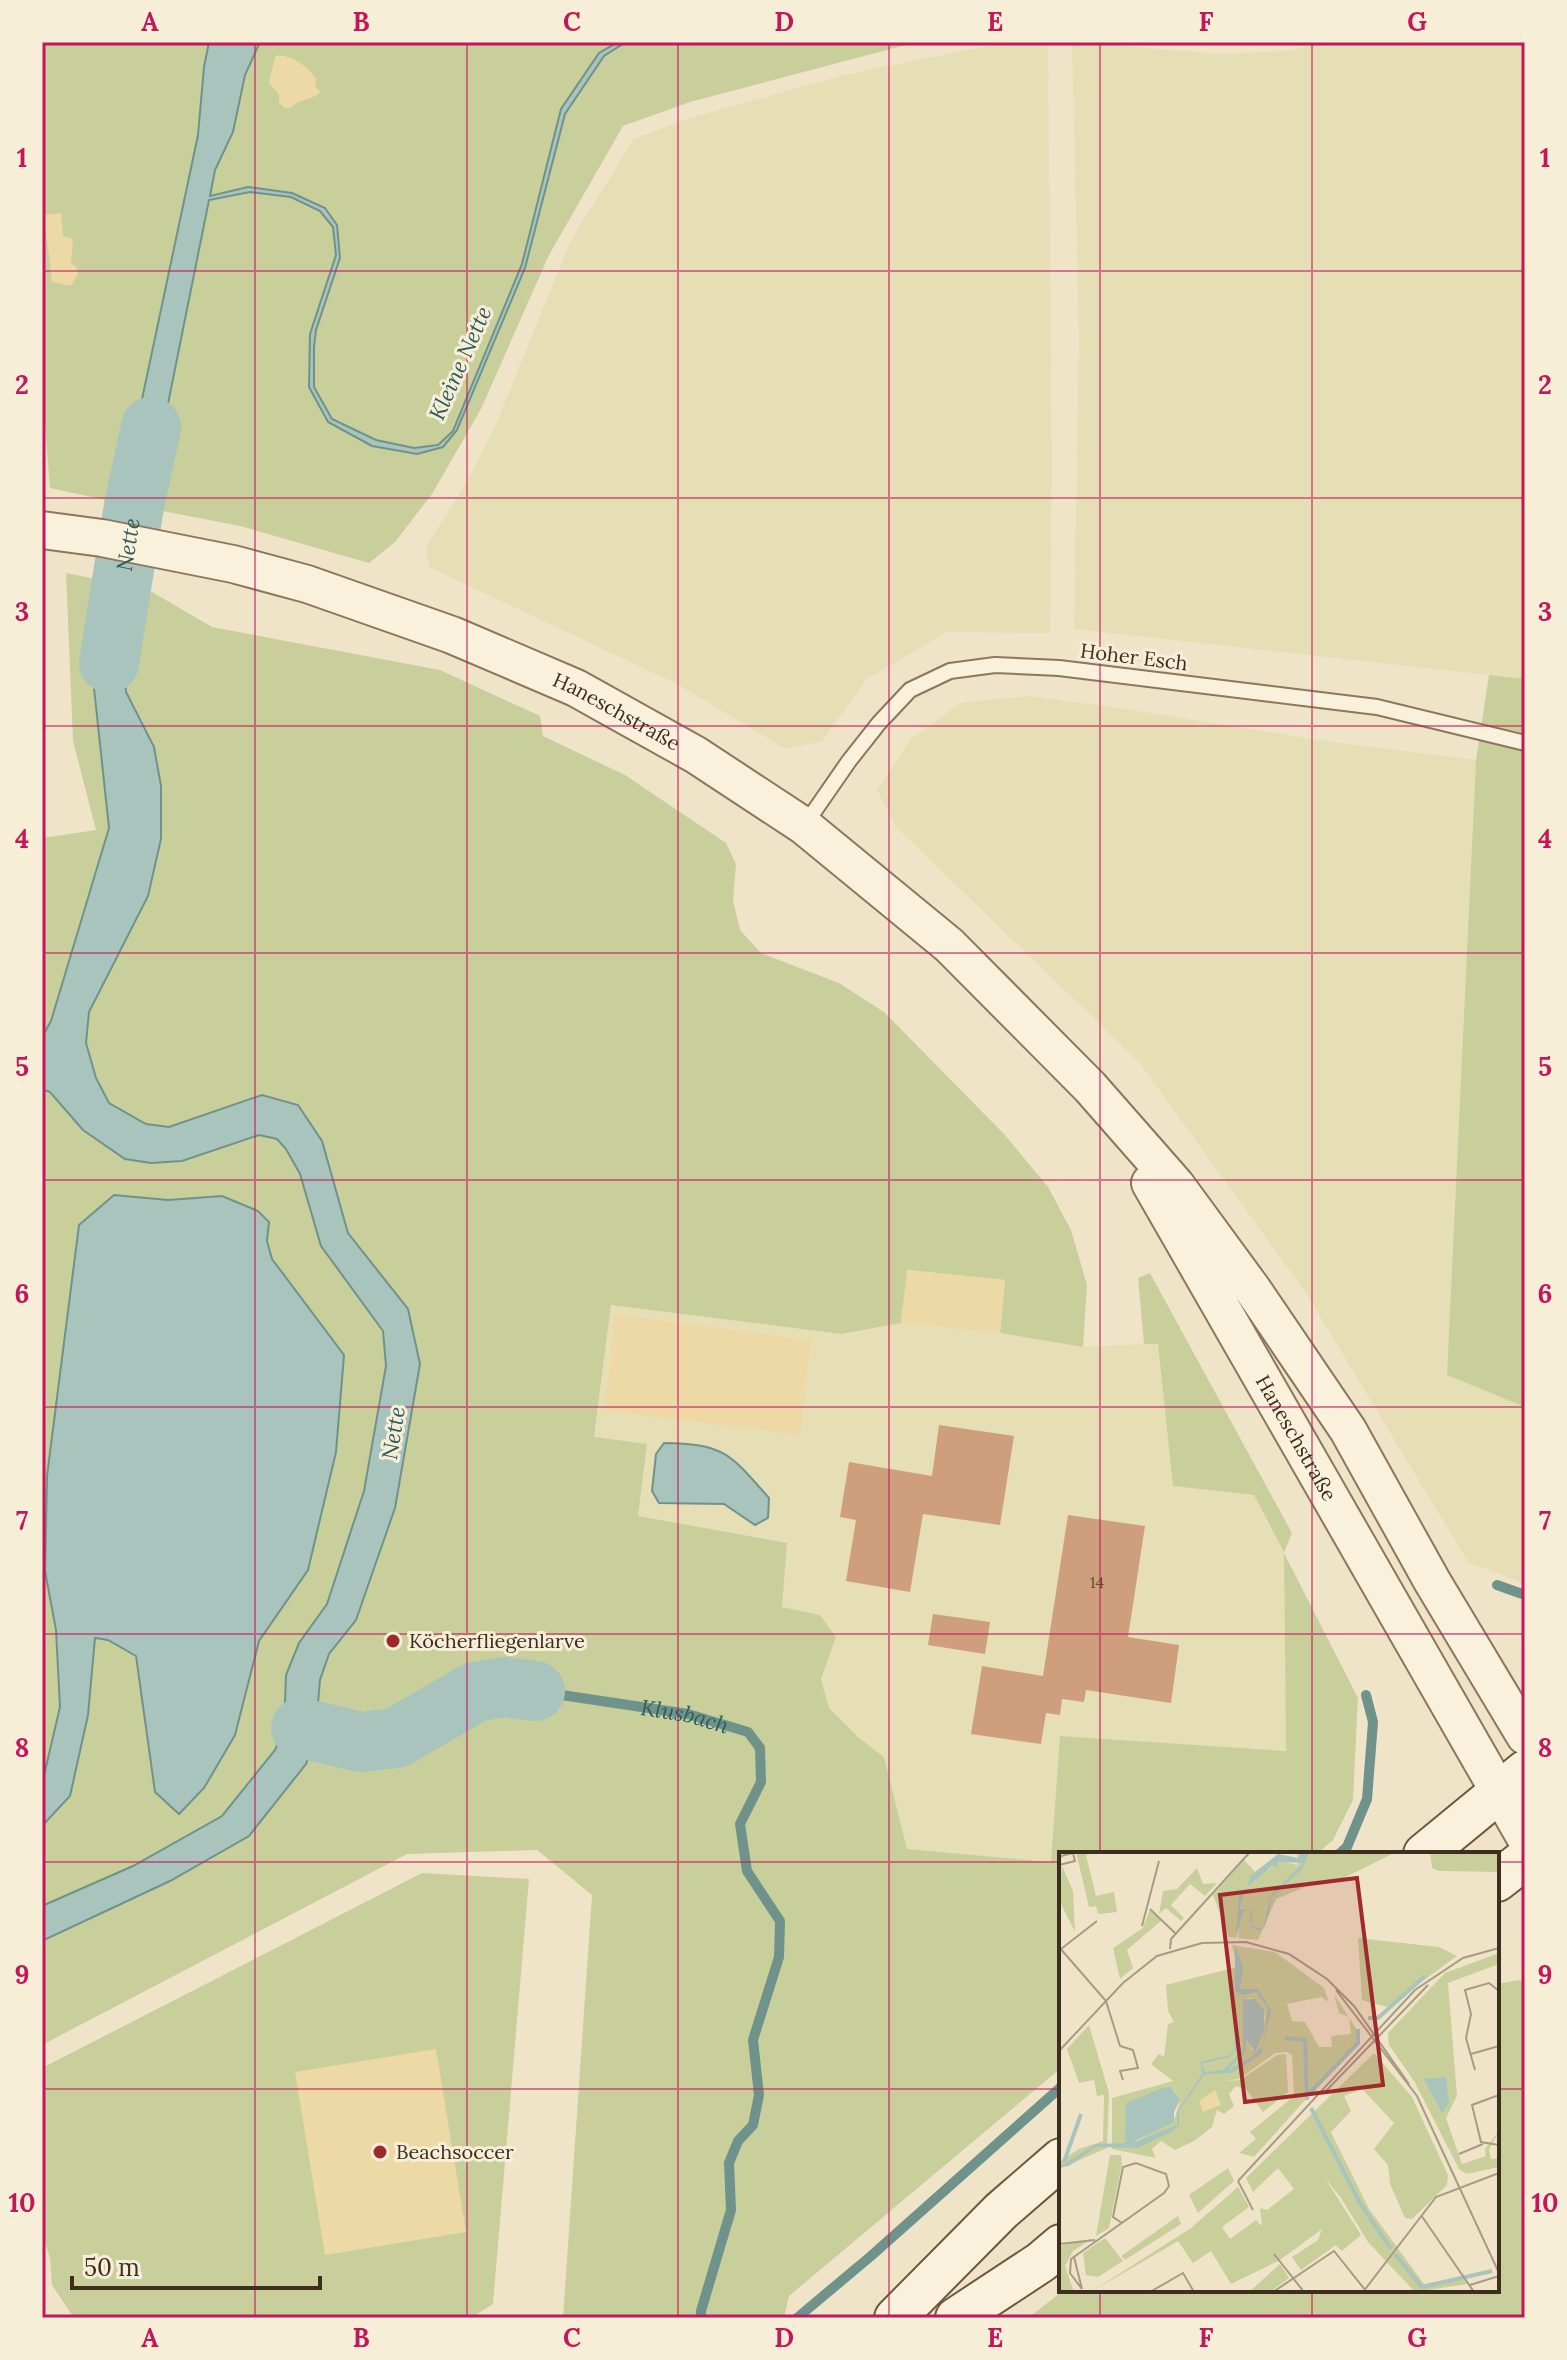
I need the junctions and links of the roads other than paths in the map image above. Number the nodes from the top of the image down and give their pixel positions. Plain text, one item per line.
1 (42, 530) edge
2 (1525, 743) edge
3 (804, 826) junction
4 (1090, 1087) junction
5 (1525, 1736) edge
6 (1512, 1782) edge
7 (1525, 1837) edge
8 (1426, 1852) edge
9 (1525, 1859) edge
10 (1499, 1879) edge
11 (1059, 2161) edge
12 (1059, 2247) edge
13 (895, 2318) edge
14 (956, 2318) edge

1 - 3 street, Haneschstraße
2 - 3 lane, Hoher Esch
3 - 4 street, Haneschstraße
4 - 5 street, Haneschstraße
4 - 6 street, Haneschstraße
6 - 7 street, Haneschstraße
6 - 8 main road
9 - 10 main road
11 - 13 main road
12 - 14 main road

